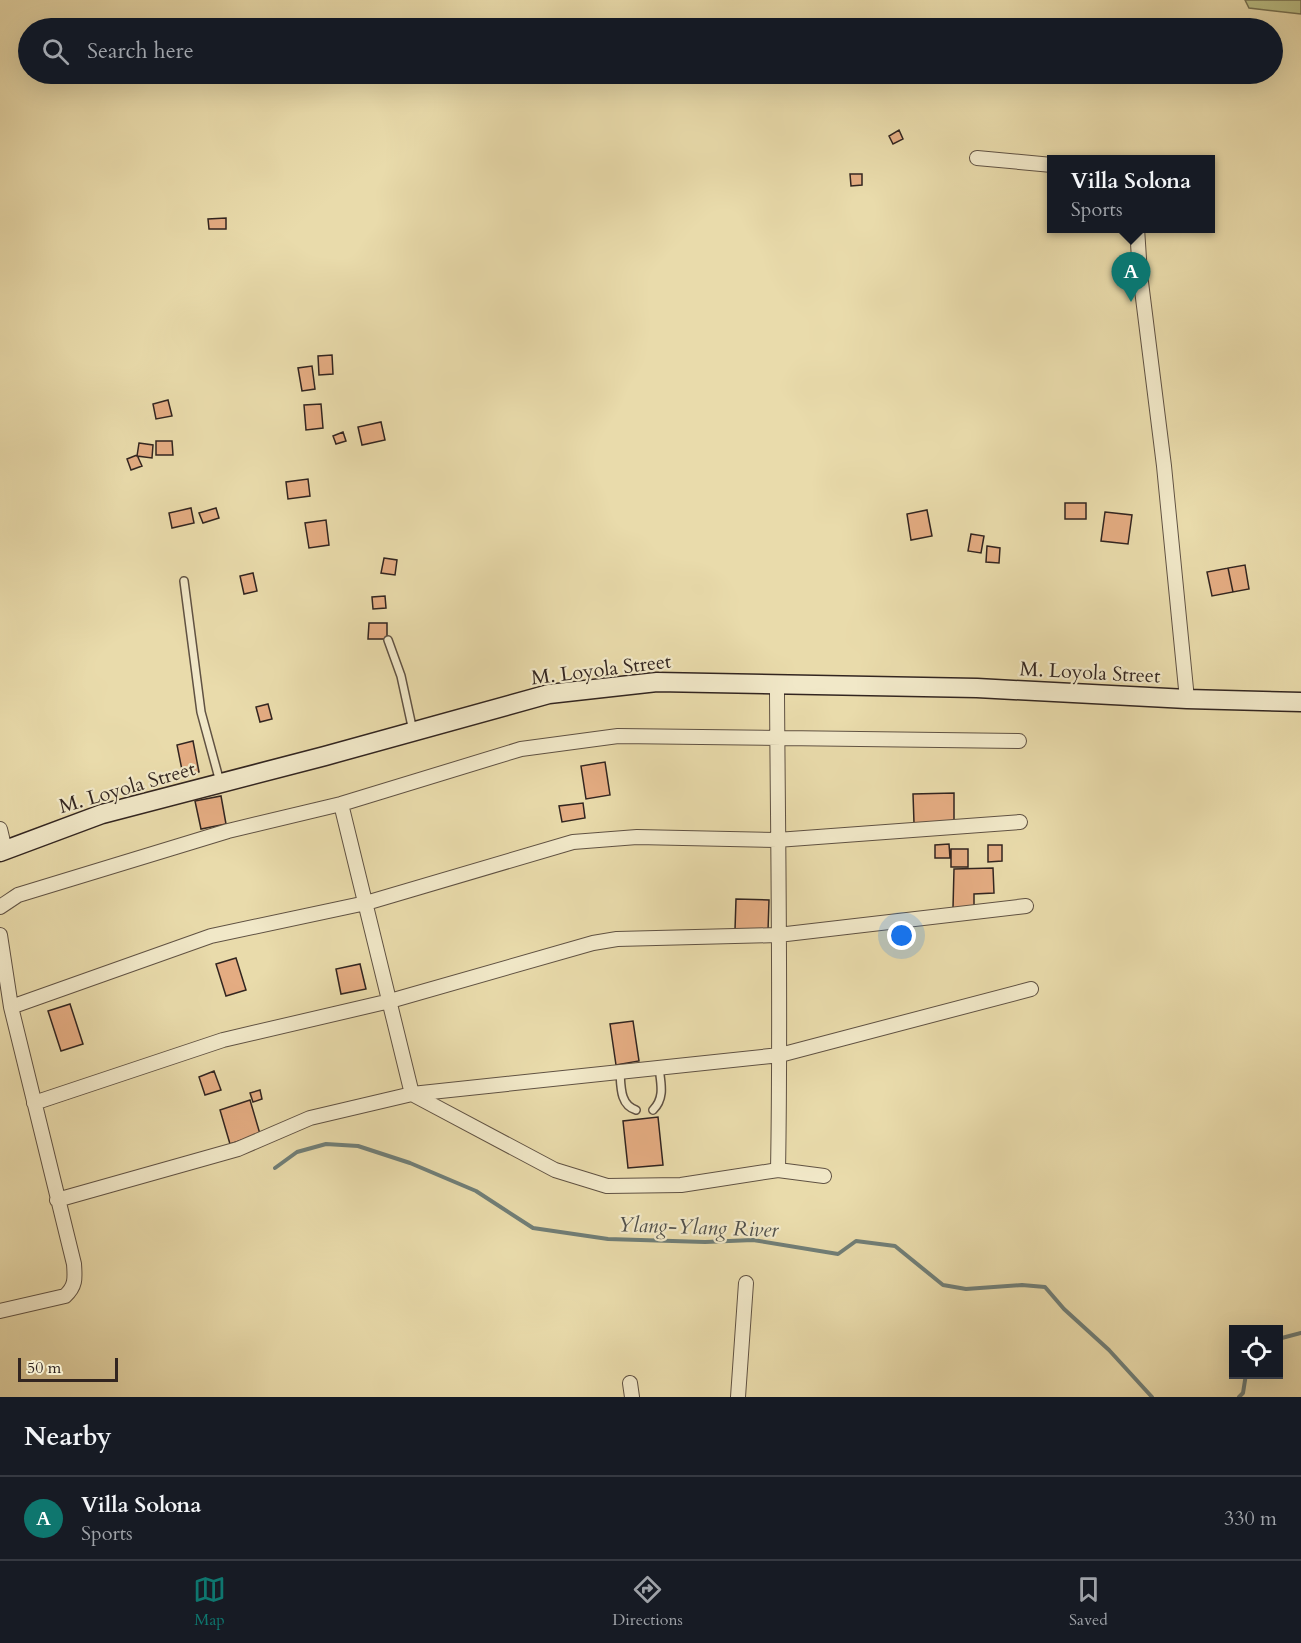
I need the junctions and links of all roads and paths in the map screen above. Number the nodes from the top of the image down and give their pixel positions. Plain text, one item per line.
1 (977, 158) dead end
2 (1047, 165) edge
3 (1138, 233) edge
4 (184, 581) dead end
5 (388, 640) dead end
6 (777, 693) dead end
7 (1188, 699) junction
8 (1301, 702) edge
9 (413, 731) junction
10 (777, 738) junction
11 (1019, 741) dead end
12 (220, 783) junction
13 (341, 804) junction
14 (1020, 822) dead end
15 (0, 829) edge
16 (777, 840) junction
17 (2, 851) edge
18 (366, 903) junction
19 (1026, 906) dead end
20 (0, 907) edge
21 (0, 935) edge
22 (778, 935) junction
23 (1031, 988) dead end
24 (390, 1001) junction
25 (11, 1007) junction
26 (780, 1055) junction
27 (659, 1068) junction
28 (620, 1072) junction
29 (412, 1094) junction
30 (34, 1103) junction
31 (636, 1110) dead end
32 (653, 1110) dead end
33 (778, 1170) junction
34 (824, 1176) dead end
35 (57, 1200) junction
36 (746, 1283) dead end
37 (0, 1311) edge
38 (738, 1397) edge

1 - 2 street
3 - 7 street
4 - 12 lane
5 - 9 lane
6 - 10 street
7 - 8 street, M. Loyola Street
7 - 9 street, M. Loyola Street
9 - 12 street, M. Loyola Street
10 - 11 street
10 - 13 street
10 - 16 street
12 - 17 street, M. Loyola Street
13 - 18 street
13 - 20 street
14 - 16 street
15 - 17 street
16 - 18 street
16 - 22 street
18 - 24 street
18 - 25 street
19 - 22 street
21 - 25 street
22 - 24 street
22 - 26 street
23 - 26 street
24 - 29 street
24 - 30 street
25 - 30 street
26 - 27 street
26 - 33 street
27 - 28 street
27 - 32 lane
28 - 29 street
28 - 31 lane
29 - 33 street
29 - 35 street
30 - 35 street
33 - 34 street
35 - 37 street
36 - 38 street

